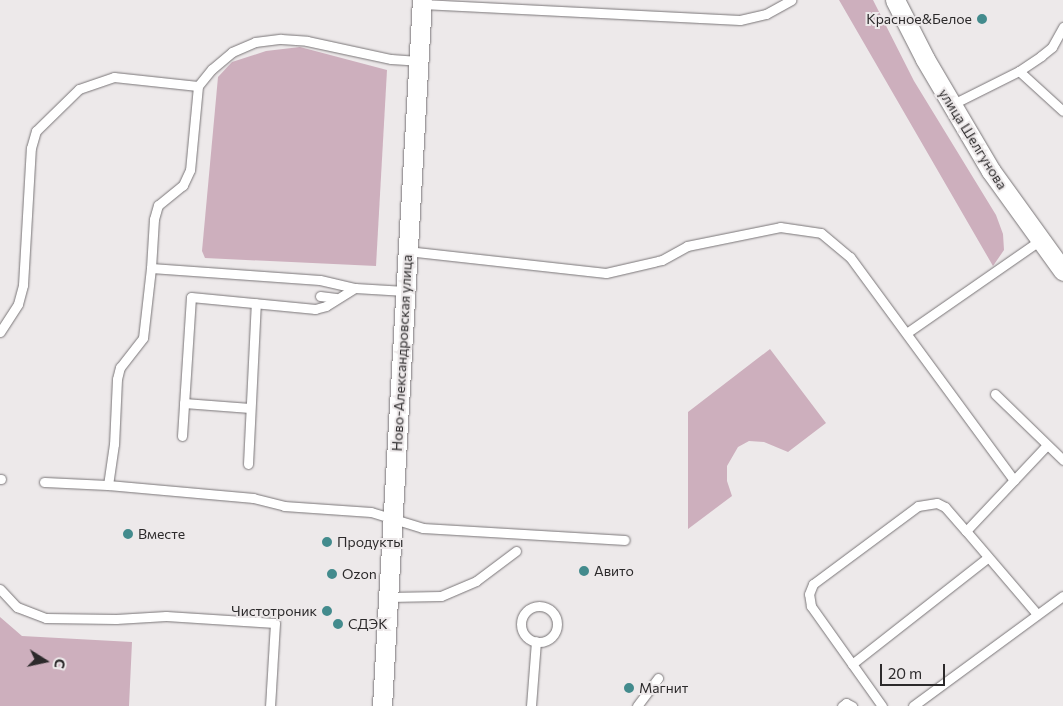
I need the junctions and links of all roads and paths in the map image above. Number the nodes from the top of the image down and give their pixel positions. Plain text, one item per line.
1 (791, 0) edge
2 (896, 0) edge
3 (422, 2) edge
4 (1063, 27) edge
5 (418, 61) junction
6 (1019, 71) junction
7 (198, 86) junction
8 (951, 105) junction
9 (1063, 111) edge
10 (1039, 240) junction
11 (407, 251) junction
12 (151, 268) junction
13 (1063, 272) edge
14 (355, 288) junction
15 (405, 291) junction
16 (320, 296) dead end
17 (336, 298) junction
18 (256, 303) junction
19 (0, 332) edge
20 (908, 332) junction
21 (995, 394) dead end
22 (184, 404) junction
23 (250, 408) junction
24 (182, 436) dead end
25 (1047, 445) junction
26 (1063, 460) edge
27 (248, 464) dead end
28 (1014, 480) junction
29 (44, 482) dead end
30 (108, 485) junction
31 (393, 521) junction
32 (966, 531) junction
33 (625, 540) dead end
34 (516, 551) dead end
35 (987, 558) junction
36 (0, 589) edge
37 (1063, 596) edge
38 (389, 597) junction
39 (1037, 614) junction
40 (536, 641) junction
41 (852, 664) junction
42 (658, 678) dead end
43 (270, 706) edge
44 (382, 706) edge
45 (531, 706) edge
46 (637, 706) edge
47 (842, 706) edge
48 (852, 706) edge
49 (882, 706) edge
50 (912, 706) edge

1 - 3 lane
2 - 8 street, улица Шелгунова
3 - 5 street, Ново-Александровская улица
4 - 6 lane
5 - 7 lane
5 - 11 street, Ново-Александровская улица
6 - 8 lane
6 - 9 lane
7 - 12 lane
7 - 19 lane
8 - 10 street, улица Шелгунова
10 - 13 street, улица Шелгунова
10 - 20 lane
11 - 15 street, Ново-Александровская улица
11 - 20 lane
12 - 14 lane
12 - 30 lane
14 - 15 lane
14 - 17 lane
15 - 31 street, Ново-Александровская улица
16 - 17 lane
17 - 18 lane
18 - 22 lane
18 - 23 lane
20 - 28 lane
21 - 25 lane
22 - 23 lane
22 - 24 lane
23 - 27 lane
25 - 26 lane
25 - 28 lane
28 - 32 lane
29 - 30 lane
30 - 31 lane
31 - 33 lane
31 - 38 street, Ново-Александровская улица
32 - 35 lane
32 - 41 lane
34 - 38 lane
35 - 39 lane
35 - 41 lane
36 - 43 lane
37 - 39 lane
38 - 44 street, Ново-Александровская улица
39 - 50 lane
40 - 40 lane
40 - 45 lane
41 - 49 lane
42 - 46 lane
47 - 48 lane

